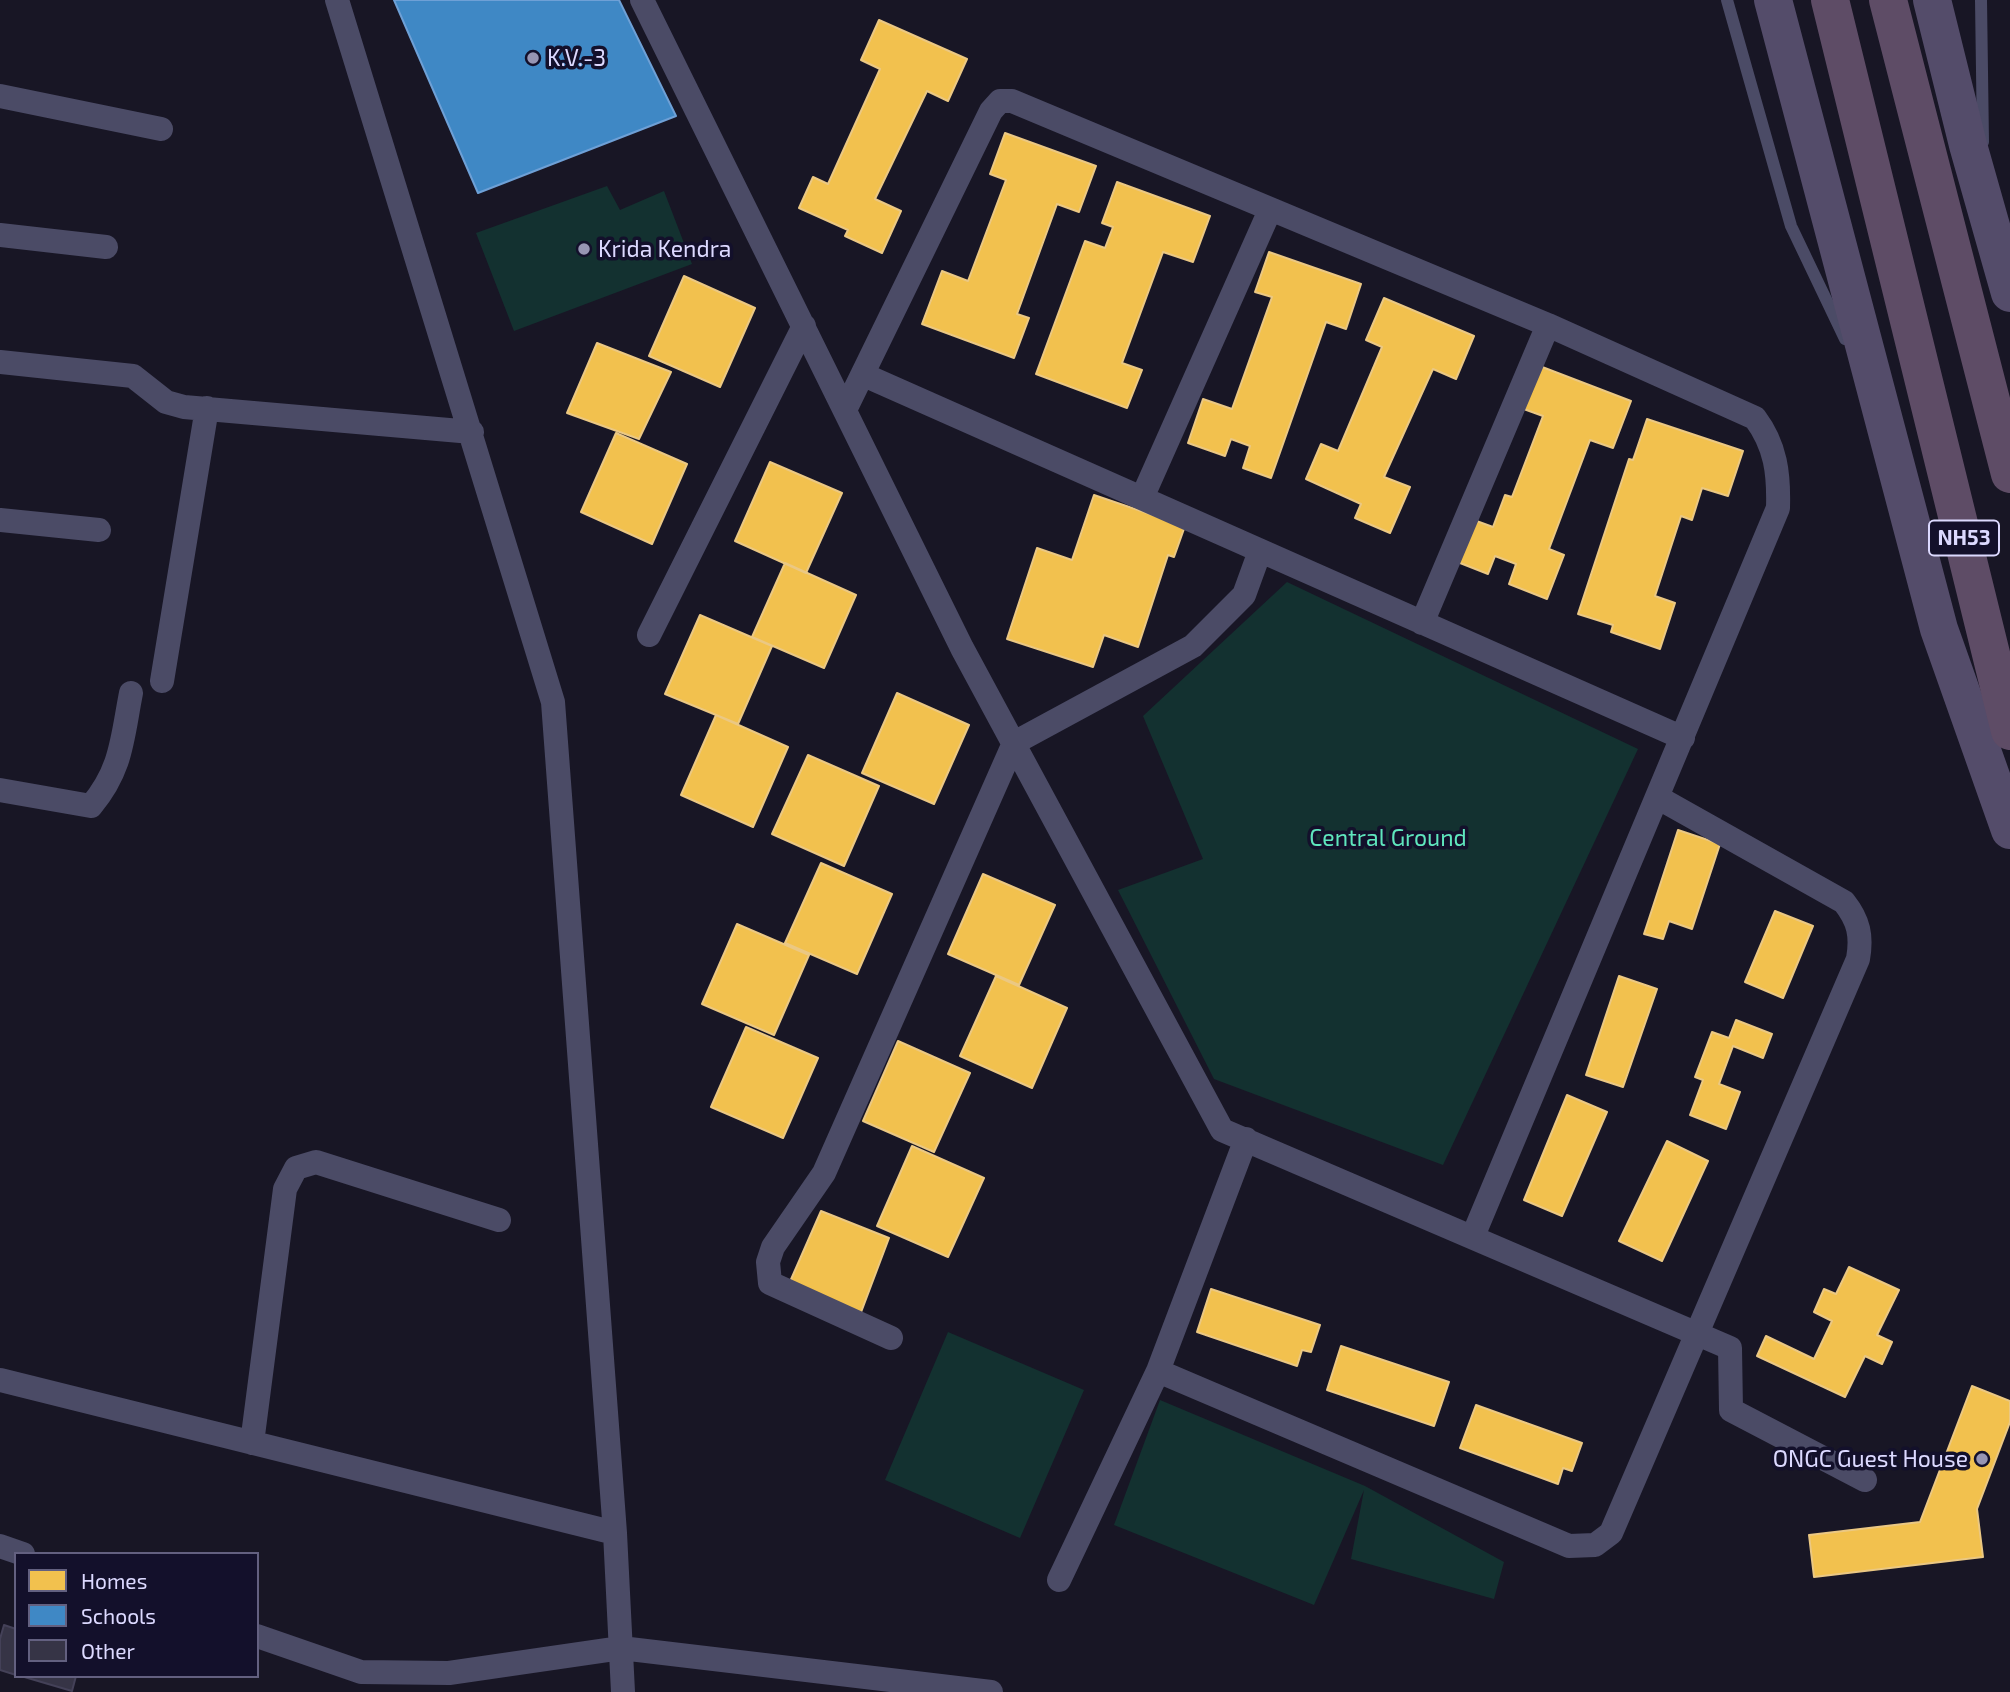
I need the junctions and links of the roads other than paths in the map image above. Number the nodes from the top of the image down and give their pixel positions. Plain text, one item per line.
1 (337, 0) edge
2 (642, 0) edge
3 (1727, 0) edge
4 (1773, 0) edge
5 (1830, 0) edge
6 (1888, 0) edge
7 (1932, 0) edge
8 (1981, 0) edge
9 (0, 96) edge
10 (161, 129) dead end
11 (1984, 202) junction
12 (1270, 210) junction
13 (0, 235) edge
14 (106, 247) dead end
15 (2010, 293) edge
16 (1548, 325) junction
17 (804, 327) junction
18 (0, 362) edge
19 (863, 375) junction
20 (207, 408) junction
21 (845, 410) junction
22 (1888, 428) junction
23 (472, 432) junction
24 (2010, 474) edge
25 (1142, 498) junction
26 (0, 520) edge
27 (99, 530) dead end
28 (1260, 551) junction
29 (1422, 623) junction
30 (649, 635) dead end
31 (162, 681) dead end
32 (131, 693) dead end
33 (2010, 731) edge
34 (1683, 738) junction
35 (1014, 743) junction
36 (0, 790) edge
37 (1657, 797) junction
38 (2010, 830) edge
39 (1246, 1139) junction
40 (499, 1220) dead end
41 (1472, 1236) junction
42 (1696, 1334) junction
43 (891, 1338) dead end
44 (1158, 1371) junction
45 (0, 1380) edge
46 (252, 1443) junction
47 (1865, 1480) dead end
48 (615, 1533) junction
49 (0, 1546) edge
50 (17, 1552) edge
51 (1059, 1580) dead end
52 (259, 1637) edge
53 (621, 1648) junction
54 (825, 1682) edge
55 (623, 1692) edge
56 (991, 1692) edge

1 - 23 street
2 - 17 street
3 - 22 lane
4 - 22 main road
5 - 33 highway, NH53
6 - 24 highway
7 - 11 main road
8 - 11 lane
9 - 10 street
11 - 15 main road
12 - 16 street
12 - 19 street
12 - 25 street
13 - 14 street
16 - 29 street
16 - 34 street
17 - 21 street
17 - 30 street
18 - 20 street
19 - 21 street
19 - 25 street
20 - 23 street
20 - 31 street
21 - 35 street
22 - 38 main road
23 - 48 street
25 - 28 street
26 - 27 street
28 - 29 street
28 - 35 street
29 - 34 street
32 - 36 street
34 - 37 street
35 - 39 street
35 - 43 street
37 - 41 street
37 - 42 street
39 - 41 street
39 - 44 street
40 - 46 street
41 - 42 street
42 - 44 street
42 - 47 street
44 - 51 street
45 - 46 street
46 - 48 street
48 - 53 street
49 - 50 street
52 - 53 street
53 - 54 street
53 - 55 street
54 - 56 street

